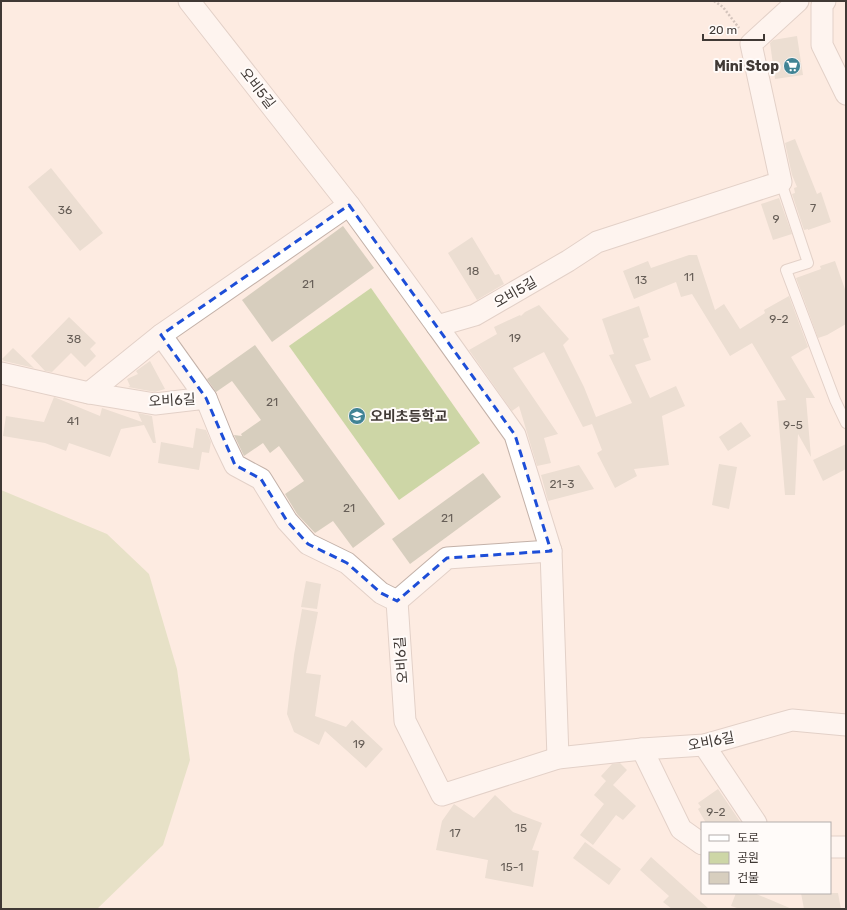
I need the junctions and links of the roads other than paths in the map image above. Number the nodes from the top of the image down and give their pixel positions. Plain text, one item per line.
1 (189, 1) edge
2 (798, 1) edge
3 (825, 1) edge
4 (846, 94) edge
5 (781, 182) junction
6 (350, 205) junction
7 (437, 326) junction
8 (161, 335) junction
9 (1, 373) edge
10 (89, 393) junction
11 (206, 398) junction
12 (846, 423) edge
13 (551, 551) junction
14 (397, 601) junction
15 (846, 725) edge
16 (704, 745) junction
17 (642, 749) junction
18 (558, 758) junction
19 (755, 822) edge
20 (701, 843) edge
21 (831, 847) edge
22 (846, 847) edge

1 - 6 street, 오비5길
2 - 5 street
3 - 4 street
5 - 7 street, 오비5길
5 - 12 lane
6 - 7 street, 오비5길
6 - 8 street
7 - 13 street
8 - 10 street
8 - 11 street
9 - 10 street, 오비6길
10 - 11 street, 오비6길
11 - 14 street, 오비6길
13 - 14 street
13 - 18 street
14 - 18 street, 오비6길
15 - 16 street, 오비6길
16 - 17 street, 오비6길
16 - 19 street
17 - 18 street, 오비6길
17 - 20 street
21 - 22 street

